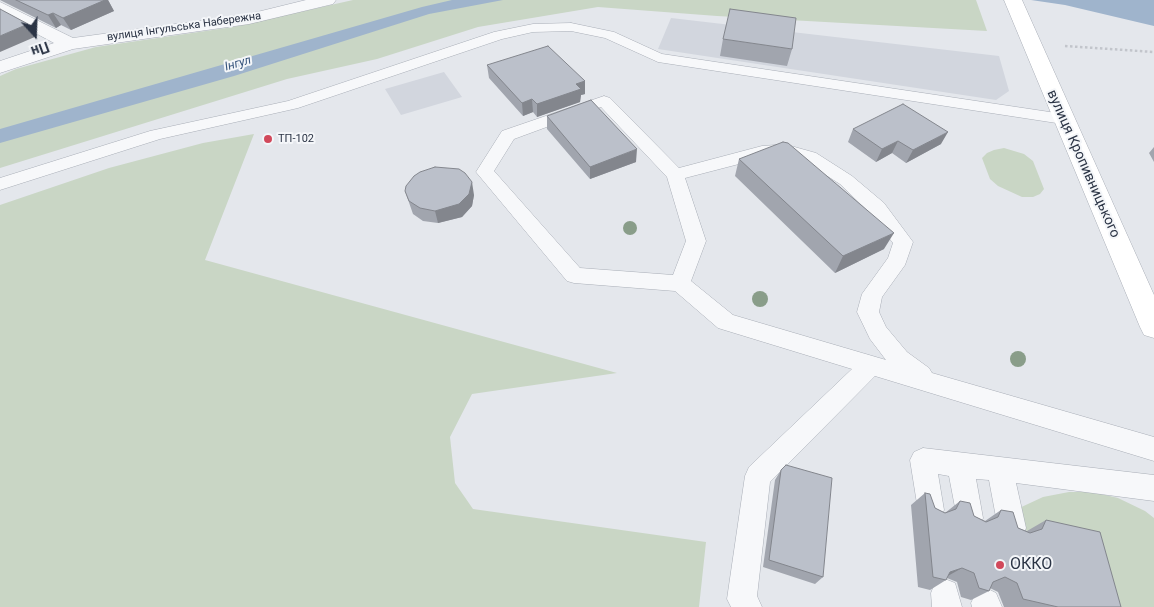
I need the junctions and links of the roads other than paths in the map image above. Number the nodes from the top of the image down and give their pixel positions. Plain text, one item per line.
1 (327, 0) edge
2 (1013, 0) edge
3 (0, 7) edge
4 (70, 44) junction
5 (0, 67) edge
6 (1003, 96) dead end
7 (1030, 114) junction
8 (1063, 119) junction
9 (675, 175) junction
10 (0, 184) edge
11 (680, 282) junction
12 (1154, 327) edge
13 (871, 365) junction
14 (930, 382) junction
15 (1154, 449) edge
16 (960, 465) junction
17 (1000, 469) junction
18 (1154, 488) edge
19 (931, 510) edge
20 (970, 518) edge
21 (1012, 528) edge
22 (747, 607) edge

1 - 4 street, вулиця Інгульська Набережна
2 - 8 main road, вулиця Кропивницького
3 - 4 street
4 - 5 street, вулиця Інгульська Набережна
6 - 7 lane
7 - 8 lane
7 - 10 lane
8 - 12 main road, вулиця Кропивницького
9 - 11 lane
9 - 11 lane
9 - 14 lane
11 - 13 lane
13 - 14 lane
13 - 22 lane
14 - 15 lane
16 - 17 lane
16 - 19 lane
16 - 20 lane
17 - 18 lane
17 - 21 lane

